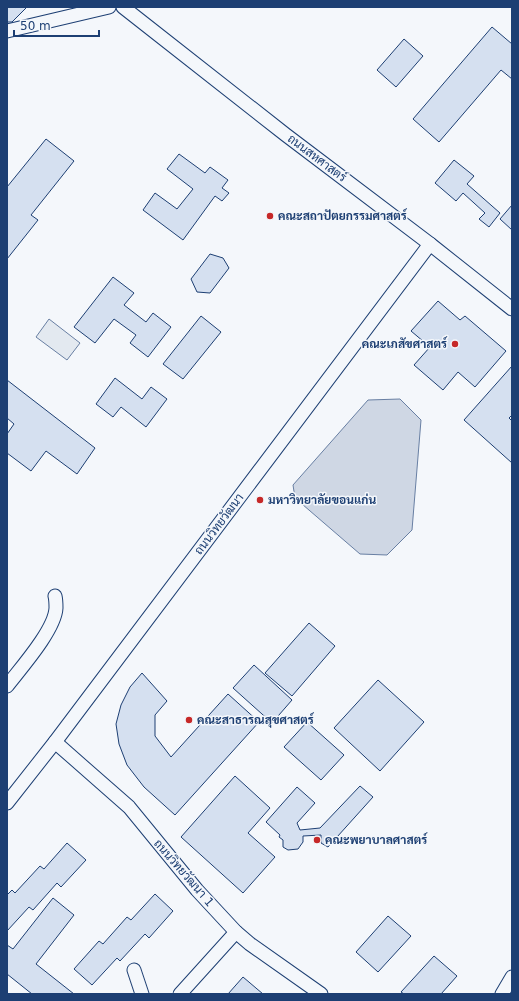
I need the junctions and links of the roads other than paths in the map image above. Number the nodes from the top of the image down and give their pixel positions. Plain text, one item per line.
1 (109, 7) edge
2 (123, 7) edge
3 (7, 31) edge
4 (430, 244) junction
5 (512, 309) edge
6 (55, 596) dead end
7 (7, 686) edge
8 (55, 742) junction
9 (7, 803) edge
10 (236, 932) junction
11 (134, 970) dead end
12 (512, 978) edge
13 (142, 994) edge
14 (180, 994) edge
15 (321, 994) edge
16 (502, 994) edge

1 - 3 street
2 - 4 street, ถนนสหศาสตร์
4 - 5 street, ถนนสหศาสตร์
4 - 8 street, ถนนวิทยวัฒนา
6 - 7 street
8 - 9 street, ถนนวิทยวัฒนา
8 - 10 street, ถนนวิทยวัฒนา 1
10 - 14 street
10 - 15 street, ถนนวิทยวัฒนา 1
11 - 13 street
12 - 16 street

